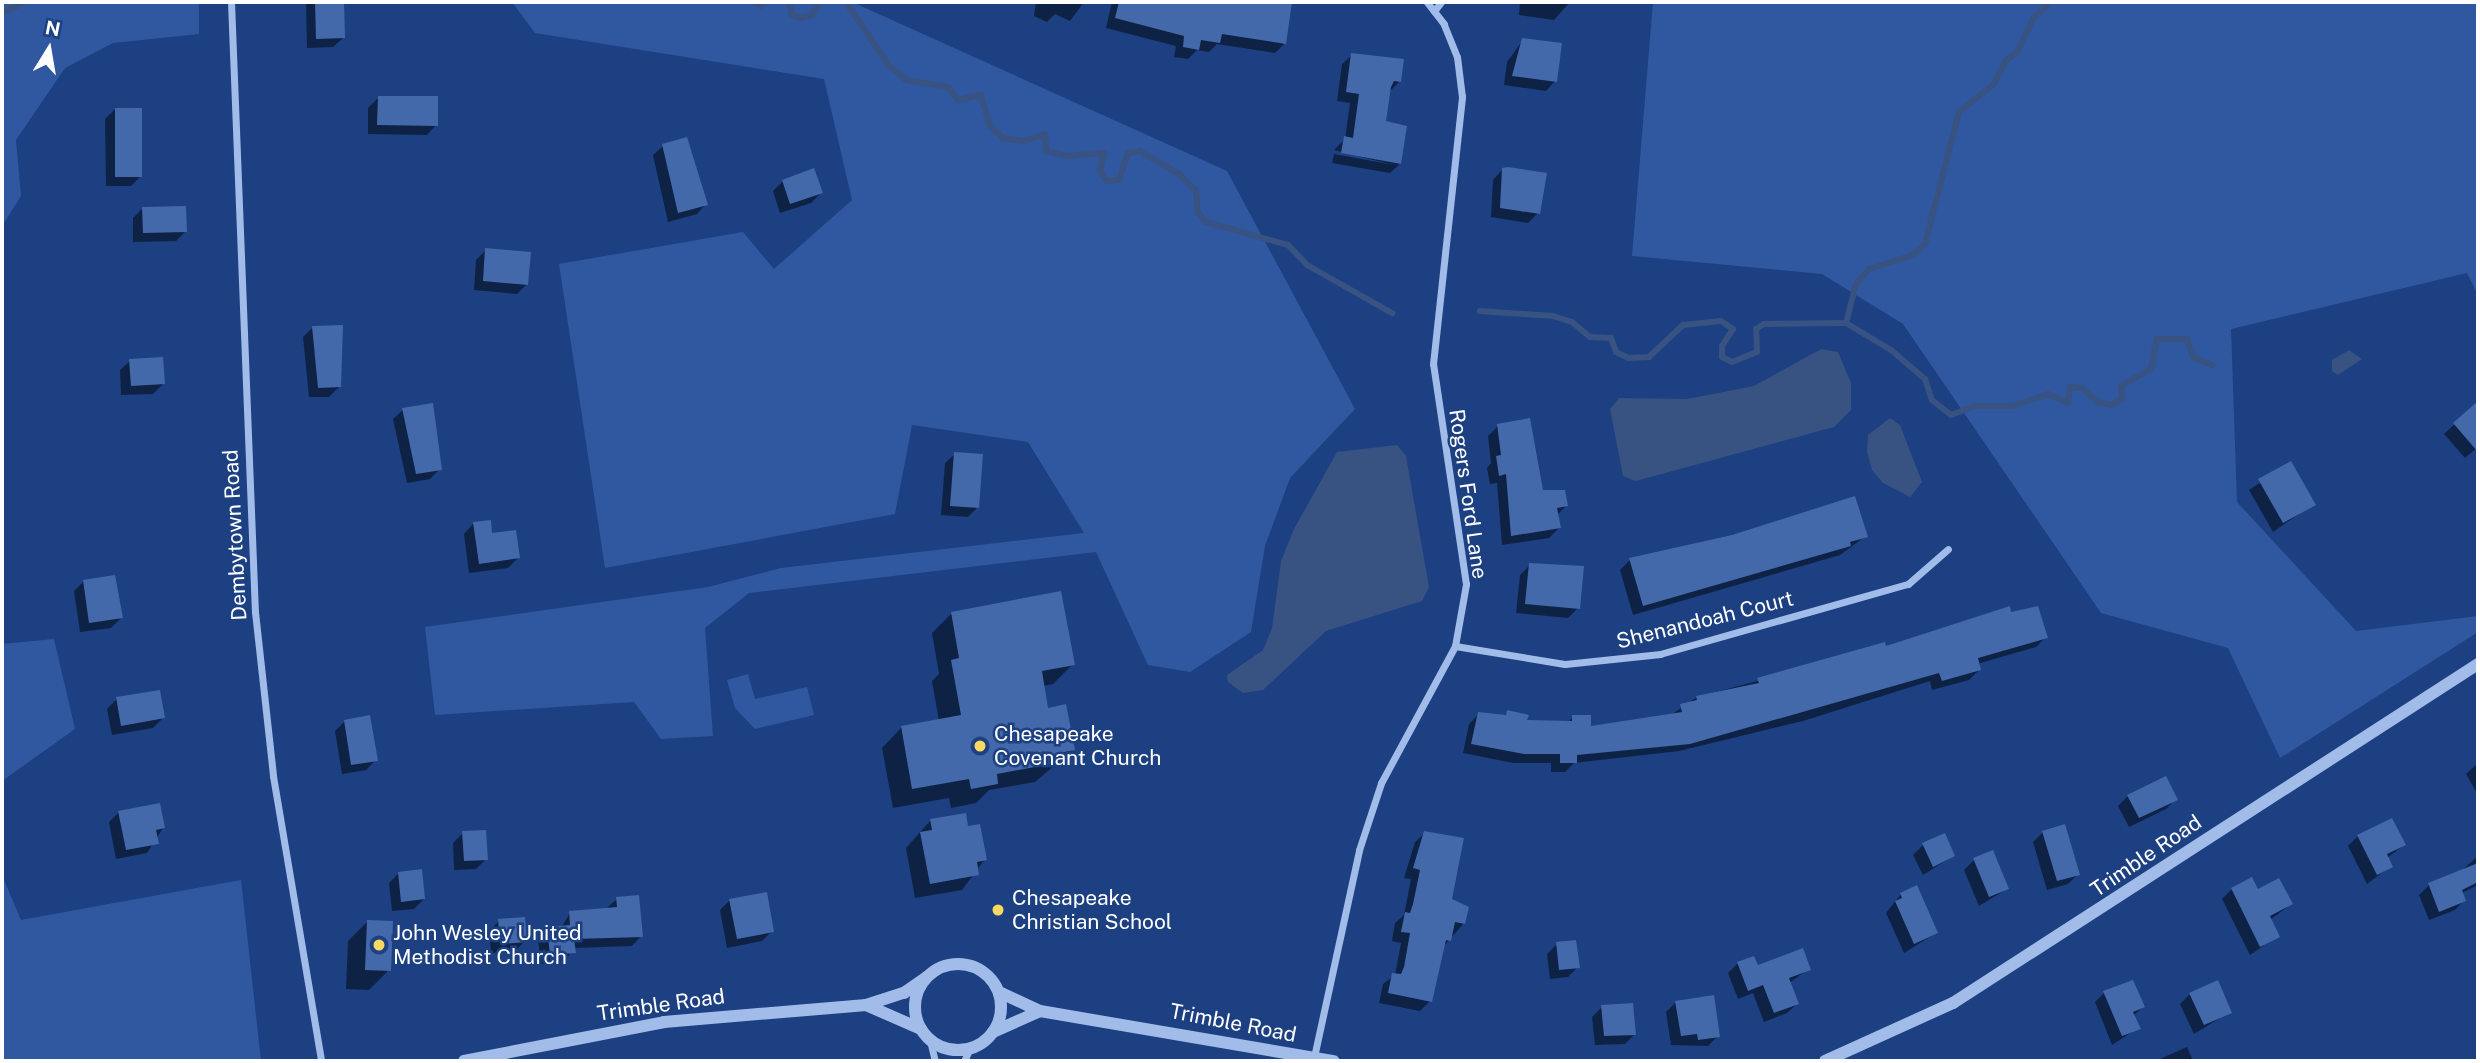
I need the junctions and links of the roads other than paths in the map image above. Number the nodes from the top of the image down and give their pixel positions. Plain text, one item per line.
1 (231, 2) edge
2 (1427, 2) edge
3 (1441, 2) edge
4 (1434, 11) junction
5 (1948, 549) dead end
6 (1455, 646) junction
7 (2478, 664) edge
8 (927, 976) junction
9 (999, 992) junction
10 (866, 1005) junction
11 (1040, 1011) junction
12 (921, 1030) junction
13 (993, 1032) junction
14 (930, 1040) junction
15 (970, 1048) junction
16 (1314, 1057) junction
17 (321, 1061) edge
18 (464, 1061) edge
19 (935, 1061) edge
20 (964, 1061) edge
21 (1335, 1061) edge
22 (1825, 1061) edge

1 - 17 street, Dembytown Road
2 - 4 street, Rogers Ford Lane
3 - 4 street
4 - 6 street, Rogers Ford Lane
5 - 6 street, Shenandoah Court
6 - 16 street, Rogers Ford Lane
7 - 22 street, Trimble Road
8 - 9 street
8 - 10 street, Trimble Road
8 - 12 street
9 - 11 street, Trimble Road
9 - 13 street
10 - 12 street, Trimble Road
10 - 18 street, Trimble Road
11 - 13 street
11 - 16 street, Trimble Road
12 - 14 street
13 - 15 street
14 - 15 street
14 - 19 street
15 - 20 street
16 - 21 street, Trimble Road

